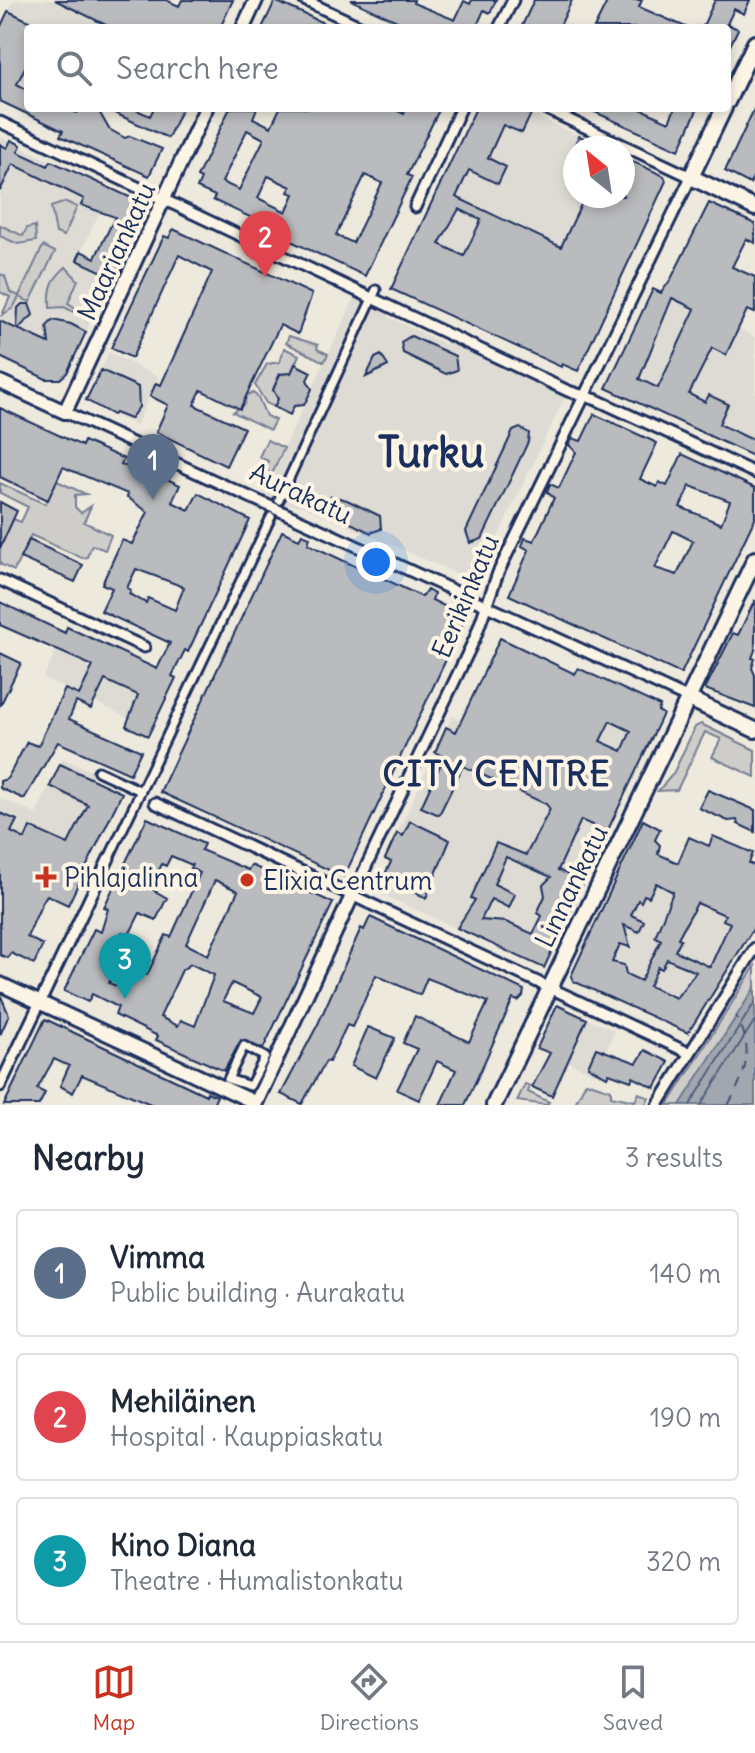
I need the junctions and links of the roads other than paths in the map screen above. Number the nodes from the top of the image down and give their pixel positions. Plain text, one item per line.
1 (256, 0) edge
2 (304, 0) edge
3 (513, 0) edge
4 (245, 24) edge
5 (355, 24) edge
6 (501, 24) edge
7 (755, 43) edge
8 (731, 94) edge
9 (204, 112) edge
10 (459, 112) edge
11 (553, 112) edge
12 (722, 112) edge
13 (0, 122) edge
14 (691, 177) junction
15 (164, 200) junction
16 (415, 207) dead end
17 (755, 208) edge
18 (374, 295) junction
19 (0, 382) edge
20 (582, 395) junction
21 (65, 412) junction
22 (755, 473) edge
23 (279, 500) dead end
24 (271, 517) dead end
25 (755, 559) edge
26 (0, 580) edge
27 (486, 605) junction
28 (144, 647) dead end
29 (687, 698) junction
30 (755, 730) edge
31 (98, 771) dead end
32 (140, 794) junction
33 (155, 803) joint
34 (109, 858) joint
35 (352, 896) junction
36 (755, 948) edge
37 (0, 984) edge
38 (548, 988) junction
39 (39, 1002) junction
40 (689, 1053) junction
41 (261, 1054) joint
42 (0, 1086) edge
43 (255, 1104) edge
44 (494, 1105) edge
45 (658, 1105) edge

1 - 4 street
2 - 5 street
3 - 6 street
7 - 8 main road
9 - 15 street, Maariankatu
10 - 16 street
11 - 14 street
12 - 14 main road, Eerikinkatu
13 - 15 street
14 - 17 main road
14 - 20 street, Eerikinkatu
15 - 18 street
15 - 21 street, Maariankatu
18 - 20 street
18 - 23 street
19 - 21 street, Aurakatu
20 - 22 street
20 - 27 street, Eerikinkatu
21 - 27 street, Aurakatu
24 - 32 street
25 - 29 main road, Linnankatu
26 - 28 street
27 - 29 street, Aurakatu
27 - 35 street, Eerikinkatu
29 - 30 main road, Aurakatu
29 - 38 main road, Linnankatu
31 - 32 street
32 - 33 street
32 - 34 street
33 - 35 street
34 - 39 street
35 - 38 street
35 - 43 street, Eerikinkatu
36 - 40 street
37 - 39 street
38 - 40 street
38 - 44 main road, Linnankatu
39 - 42 street
39 - 43 street
40 - 45 street
41 - 41 street

